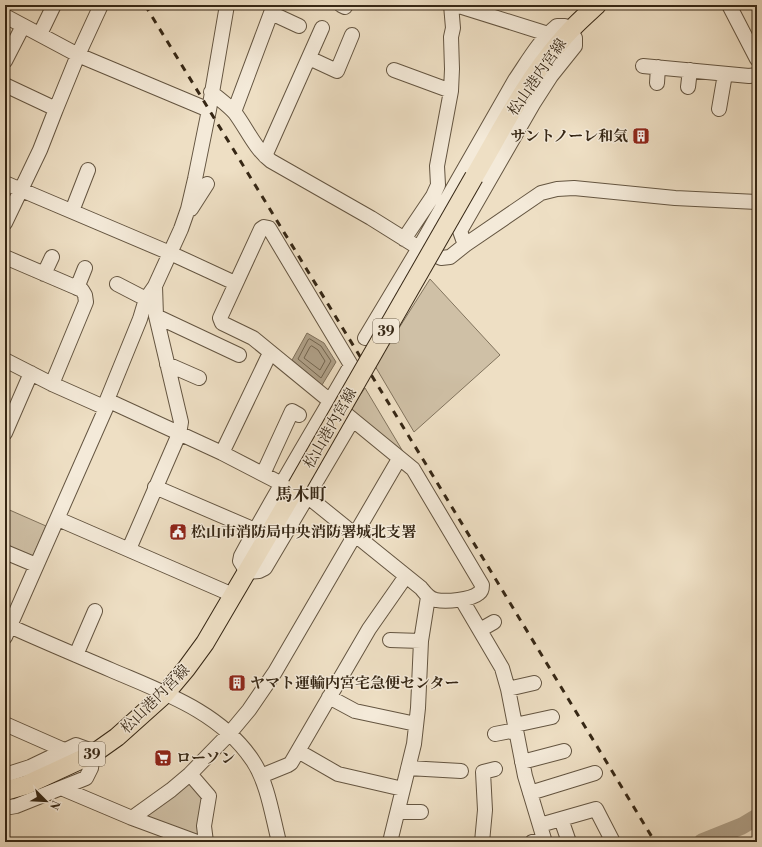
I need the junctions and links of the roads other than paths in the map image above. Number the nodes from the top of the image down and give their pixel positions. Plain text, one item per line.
1 (54, 5) edge
2 (101, 5) edge
3 (227, 5) edge
4 (451, 5) edge
5 (456, 5) edge
6 (597, 5) edge
7 (729, 5) edge
8 (273, 9) edge
9 (5, 16) edge
10 (23, 26) junction
11 (299, 26) dead end
12 (322, 28) dead end
13 (570, 30) junction
14 (40, 34) junction
15 (548, 34) junction
16 (352, 35) dead end
17 (78, 55) junction
18 (309, 58) junction
19 (757, 59) edge
20 (5, 61) edge
21 (643, 66) dead end
22 (658, 67) junction
23 (394, 70) dead end
24 (690, 70) junction
25 (725, 74) junction
26 (757, 75) edge
27 (657, 83) dead end
28 (5, 85) edge
29 (688, 87) dead end
30 (451, 91) junction
31 (211, 92) junction
32 (56, 109) junction
33 (719, 109) dead end
34 (209, 110) junction
35 (234, 112) junction
36 (265, 156) junction
37 (88, 170) dead end
38 (5, 183) edge
39 (207, 184) dead end
40 (22, 189) junction
41 (757, 202) edge
42 (188, 209) junction
43 (72, 211) junction
44 (5, 222) edge
45 (404, 239) junction
46 (466, 245) junction
47 (419, 248) junction
48 (170, 253) junction
49 (5, 257) edge
50 (52, 257) dead end
51 (85, 268) dead end
52 (44, 274) junction
53 (235, 283) junction
54 (118, 284) dead end
55 (155, 286) junction
56 (77, 288) junction
57 (146, 299) junction
58 (156, 316) junction
59 (365, 338) dead end
60 (270, 353) junction
61 (239, 355) dead end
62 (5, 360) edge
63 (167, 364) junction
64 (31, 374) junction
65 (199, 378) dead end
66 (52, 384) junction
67 (330, 402) junction
68 (107, 404) junction
69 (299, 415) dead end
70 (352, 420) junction
71 (5, 434) edge
72 (179, 434) junction
73 (222, 454) junction
74 (400, 459) junction
75 (263, 474) junction
76 (155, 487) junction
77 (295, 489) junction
78 (58, 519) junction
79 (255, 530) junction
80 (354, 534) junction
81 (129, 549) junction
82 (5, 552) edge
83 (36, 566) junction
84 (247, 572) junction
85 (406, 576) junction
86 (233, 595) junction
87 (428, 597) junction
88 (462, 600) junction
89 (96, 611) dead end
90 (494, 622) dead end
91 (6, 629) edge
92 (480, 630) junction
93 (390, 640) dead end
94 (421, 642) junction
95 (76, 655) junction
96 (534, 683) dead end
97 (508, 689) junction
98 (165, 694) junction
99 (329, 697) junction
100 (552, 717) dead end
101 (5, 724) edge
102 (416, 724) junction
103 (515, 727) junction
104 (229, 734) junction
105 (495, 734) dead end
106 (64, 750) junction
107 (564, 750) dead end
108 (298, 751) junction
109 (93, 754) junction
110 (522, 762) junction
111 (408, 768) junction
112 (495, 769) dead end
113 (461, 770) dead end
114 (595, 773) dead end
115 (190, 774) junction
116 (5, 775) edge
117 (261, 776) junction
118 (61, 788) junction
119 (403, 789) junction
120 (5, 791) edge
121 (530, 792) junction
122 (5, 808) edge
123 (398, 812) junction
124 (421, 812) dead end
125 (132, 818) junction
126 (561, 820) junction
127 (540, 825) junction
128 (197, 842) edge
129 (206, 842) edge
130 (279, 842) edge
131 (390, 842) edge
132 (482, 842) edge
133 (532, 842) edge
134 (569, 842) edge
135 (608, 842) edge

1 - 14 street
2 - 17 street
3 - 31 street
4 - 30 street
5 - 15 street
6 - 13 main road, 松山港内宮線 / 39
7 - 19 street
8 - 11 street
8 - 35 street
9 - 10 street
10 - 14 street
10 - 20 street
12 - 18 street
13 - 15 street
13 - 46 street
13 - 77 main road, 松山港内宮線 / 39, bridge
14 - 17 street
15 - 47 street
16 - 18 street
17 - 32 street
17 - 34 street
18 - 36 street
21 - 22 street
22 - 24 street
22 - 27 street
23 - 30 street
24 - 25 street
24 - 29 street
25 - 26 street
25 - 33 street
28 - 32 street
30 - 45 street
31 - 34 street
31 - 35 street
32 - 40 street
34 - 42 street
35 - 36 street
36 - 45 street
37 - 43 street
38 - 40 street
39 - 42 street
40 - 43 street
40 - 44 street
41 - 46 street
42 - 48 street
43 - 48 street
45 - 47 street
46 - 47 street
47 - 59 street
48 - 53 street
48 - 55 street
49 - 52 street
50 - 52 street
51 - 56 street
52 - 56 street
53 - 60 street
53 - 67 street
54 - 57 street
55 - 57 street
55 - 58 street
56 - 66 street
57 - 68 street
58 - 61 street
58 - 63 street
60 - 67 street
60 - 73 street
62 - 64 street
63 - 65 street
63 - 72 street
64 - 66 street
64 - 71 street
66 - 68 street
67 - 70 street
67 - 77 street
68 - 72 street
68 - 78 street
69 - 75 street
70 - 74 street
70 - 77 street
72 - 73 street
72 - 76 street
73 - 75 street
74 - 80 street
74 - 88 street
75 - 77 street
76 - 79 street
76 - 81 street
77 - 79 street
77 - 80 street
77 - 84 main road, 松山港内宮線 / 39
78 - 81 street
78 - 83 street
79 - 84 street
80 - 85 street
80 - 104 street
81 - 86 street
82 - 83 street
83 - 91 street
84 - 86 main road, 松山港内宮線 / 39
85 - 87 street
85 - 99 street
86 - 98 main road, 松山港内宮線 / 39
87 - 88 street
87 - 94 street
88 - 92 street
89 - 95 street
90 - 92 street
91 - 95 street
92 - 97 street
93 - 94 street
94 - 102 street
95 - 98 street
96 - 97 street
97 - 103 street
98 - 104 street
98 - 109 main road, 松山港内宮線 / 39
99 - 102 street
99 - 108 street
100 - 103 street
101 - 106 street
102 - 111 street
103 - 105 street
103 - 110 street
104 - 115 street
104 - 117 street
106 - 109 street
106 - 116 street
107 - 110 street
108 - 117 street
108 - 119 street
109 - 118 street
109 - 120 main road, 松山港内宮線 / 39
110 - 121 street
111 - 113 street
111 - 119 street
112 - 132 street
114 - 121 street
115 - 125 street
115 - 129 street
117 - 130 street
118 - 122 street
118 - 125 street
119 - 123 street
121 - 127 street
123 - 124 street
123 - 131 street
125 - 128 street
126 - 127 street
126 - 134 street
126 - 135 street
127 - 133 street

